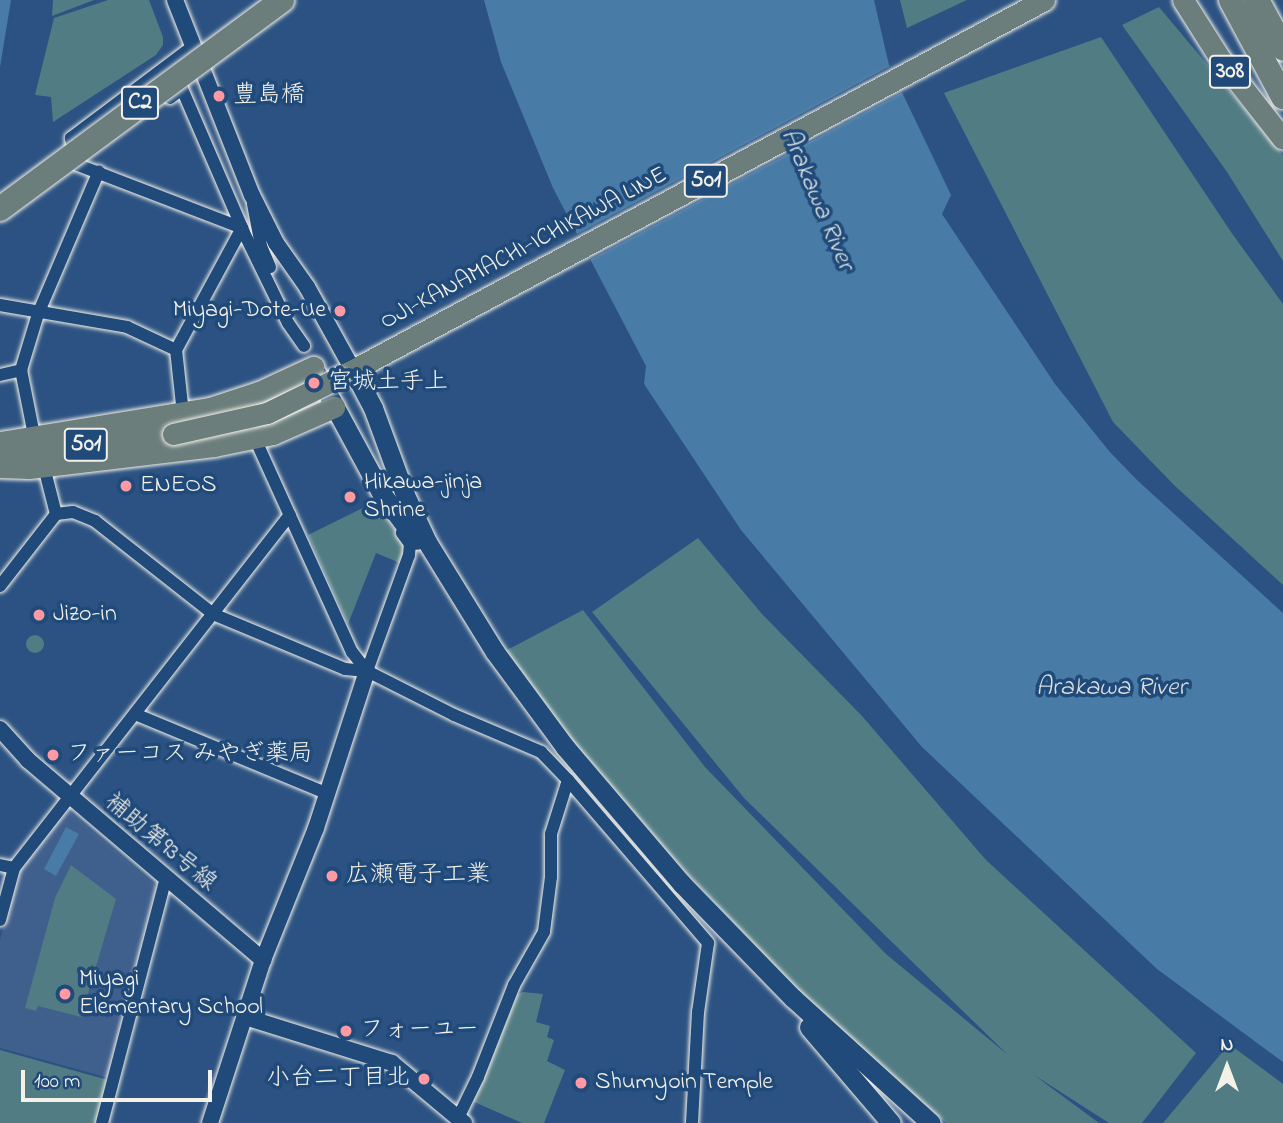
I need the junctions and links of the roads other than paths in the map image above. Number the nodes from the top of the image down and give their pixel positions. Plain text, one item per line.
1 (175, 0) edge
2 (272, 0) edge
3 (282, 0) edge
4 (1044, 0) edge
5 (1183, 0) edge
6 (1231, 0) edge
7 (1248, 0) edge
8 (1257, 0) edge
9 (1266, 0) edge
10 (1276, 0) edge
11 (1283, 13) edge
12 (1283, 34) edge
13 (192, 46) junction
14 (1283, 48) edge
15 (1283, 66) edge
16 (1283, 97) edge
17 (1283, 139) edge
18 (78, 165) junction
19 (99, 171) junction
20 (253, 195) junction
21 (0, 201) edge
22 (0, 209) edge
23 (0, 222) edge
24 (242, 228) junction
25 (0, 305) edge
26 (38, 314) junction
27 (304, 346) junction
28 (176, 350) junction
29 (313, 367) junction
30 (21, 370) junction
31 (353, 370) junction
32 (0, 375) edge
33 (239, 400) junction
34 (334, 407) junction
35 (183, 414) junction
36 (34, 435) junction
37 (255, 439) junction
38 (0, 442) edge
39 (353, 442) junction
40 (0, 455) edge
41 (0, 467) edge
42 (44, 467) junction
43 (56, 514) junction
44 (290, 515) junction
45 (446, 575) junction
46 (0, 586) edge
47 (213, 614) junction
48 (367, 671) junction
49 (135, 714) junction
50 (0, 729) edge
51 (568, 780) junction
52 (328, 794) junction
53 (69, 796) junction
54 (0, 865) edge
55 (14, 868) junction
56 (166, 877) junction
57 (0, 920) edge
58 (263, 960) junction
59 (793, 998) junction
60 (245, 1017) junction
61 (461, 1121) edge
62 (102, 1123) edge
63 (210, 1123) edge
64 (692, 1123) edge
65 (891, 1123) edge
66 (930, 1123) edge

1 - 13 street
2 - 21 highway, C2
3 - 22 highway, C2, bridge
4 - 31 main road, OJI-KANAMACHI-ICHIKAWA LINE / 501
5 - 17 main road, 308
6 - 16 highway
7 - 15 highway
8 - 14 highway
9 - 12 main road
10 - 11 highway
13 - 18 street
13 - 20 street
18 - 19 street
18 - 23 street
18 - 24 street
19 - 24 street
19 - 26 street
20 - 27 street
20 - 31 street
24 - 27 street
24 - 28 street
25 - 26 street
26 - 28 street
26 - 30 street
27 - 29 street
28 - 35 street
29 - 33 main road
29 - 34 main road
30 - 32 street
30 - 36 street
31 - 40 main road, OJI-KANAMACHI-ICHIKAWA LINE / 501, bridge
31 - 45 main road
33 - 35 main road
33 - 37 street
34 - 37 main road
34 - 39 main road
35 - 36 main road
36 - 38 main road
37 - 42 main road
37 - 44 street
39 - 45 main road
39 - 48 street
41 - 42 main road
42 - 43 street
43 - 46 street
43 - 47 street
44 - 47 street
44 - 48 street
45 - 59 main road
47 - 48 street
47 - 49 street
48 - 51 street
48 - 52 street
49 - 52 street
49 - 53 street
50 - 53 street, 補助第93号線
51 - 61 street
51 - 64 street
52 - 58 street
53 - 55 street
53 - 56 street, 補助第93号線
54 - 55 street
55 - 57 street
56 - 58 street, 補助第93号線
56 - 62 street
58 - 60 street
59 - 65 main road
59 - 66 main road
60 - 61 street
60 - 63 street

